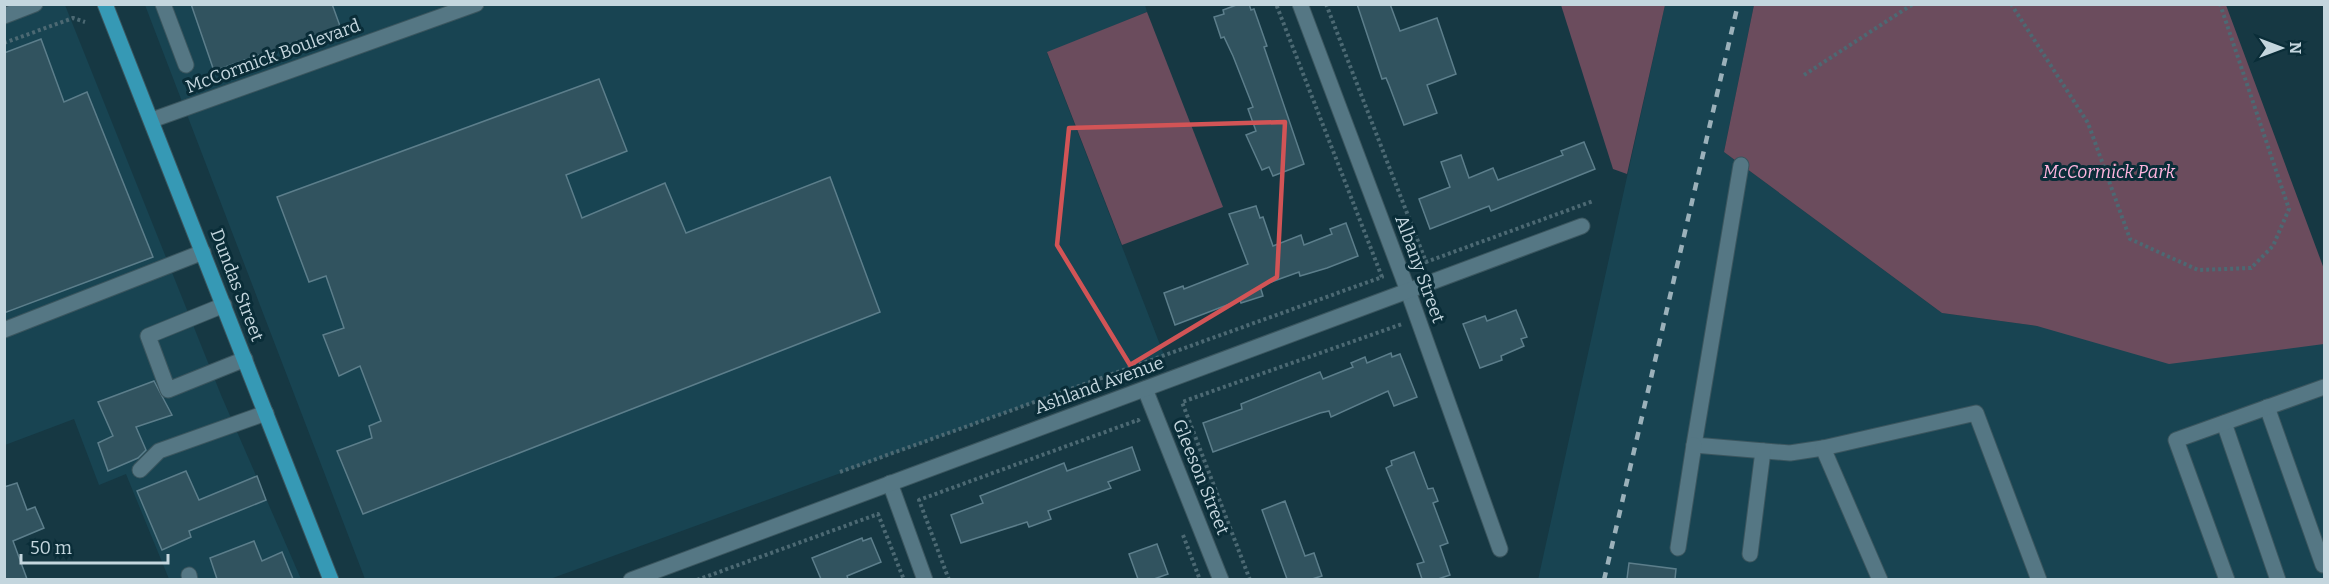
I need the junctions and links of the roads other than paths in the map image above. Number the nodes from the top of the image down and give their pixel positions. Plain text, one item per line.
1 (34, 4) edge
2 (105, 4) edge
3 (163, 4) edge
4 (476, 4) edge
5 (1300, 4) edge
6 (4, 16) edge
7 (186, 65) dead end
8 (152, 120) junction
9 (1741, 165) dead end
10 (1582, 226) dead end
11 (203, 252) junction
12 (1408, 291) junction
13 (224, 305) junction
14 (4, 330) edge
15 (245, 359) junction
16 (2325, 387) edge
17 (1145, 389) junction
18 (2267, 407) junction
19 (266, 413) junction
20 (2224, 423) junction
21 (1694, 445) junction
22 (1823, 448) junction
23 (1763, 451) junction
24 (140, 470) dead end
25 (890, 483) junction
26 (1678, 548) dead end
27 (1500, 549) dead end
28 (1750, 554) dead end
29 (2323, 565) edge
30 (331, 579) edge
31 (633, 579) edge
32 (925, 579) edge
33 (1221, 579) edge
34 (1880, 579) edge
35 (2039, 579) edge
36 (2227, 579) edge
37 (2278, 579) edge

1 - 6 street
2 - 8 main road, Dundas Street
3 - 7 street
4 - 8 street, McCormick Boulevard
5 - 12 street, Albany Street
8 - 11 main road, Dundas Street
9 - 21 street
10 - 12 street, Ashland Avenue
11 - 13 main road, Dundas Street
11 - 14 street
12 - 17 street, Ashland Avenue
12 - 27 street, Albany Street
13 - 15 main road, Dundas Street
13 - 15 street
15 - 19 main road, Dundas Street
16 - 18 street
17 - 25 street, Ashland Avenue
17 - 33 street, Gleeson Street
18 - 20 street
18 - 29 street
19 - 24 street
19 - 30 main road, Dundas Street
20 - 36 street
20 - 37 street
21 - 23 street
21 - 26 street
22 - 23 street
22 - 34 street
22 - 35 street
23 - 28 street
25 - 31 street, Ashland Avenue
25 - 32 street

